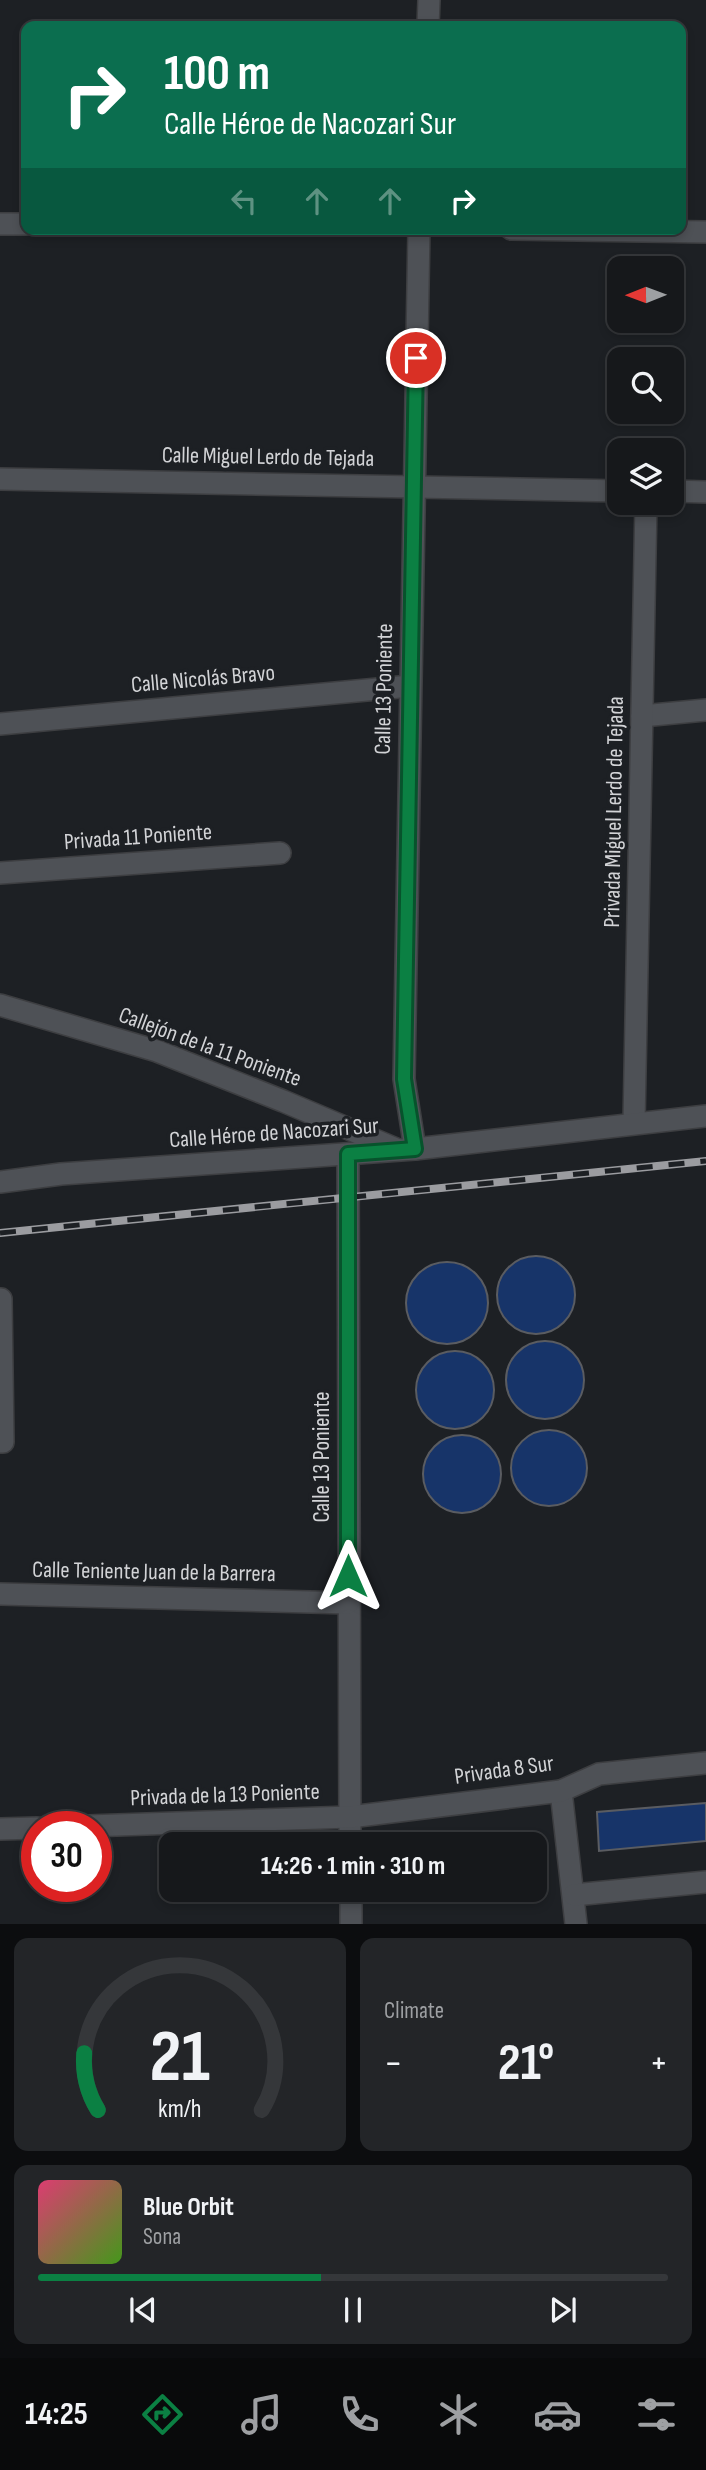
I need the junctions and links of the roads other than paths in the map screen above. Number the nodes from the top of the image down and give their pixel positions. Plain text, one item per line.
1 (429, 0) edge
2 (428, 21) edge
3 (0, 224) edge
4 (21, 224) edge
5 (686, 232) edge
6 (706, 232) edge
7 (419, 235) edge
8 (0, 479) edge
9 (413, 486) junction
10 (607, 491) edge
11 (684, 492) edge
12 (706, 492) edge
13 (646, 515) edge
14 (410, 686) junction
15 (706, 710) edge
16 (642, 716) junction
17 (0, 724) edge
18 (280, 853) dead end
19 (0, 873) edge
20 (0, 1005) edge
21 (706, 1116) edge
22 (634, 1123) junction
23 (407, 1150) junction
24 (348, 1154) junction
25 (0, 1182) edge
26 (1, 1299) edge
27 (0, 1441) edge
28 (0, 1594) edge
29 (348, 1602) junction
30 (706, 1763) edge
31 (561, 1791) junction
32 (349, 1817) junction
33 (112, 1825) edge
34 (21, 1828) edge
35 (0, 1829) edge
36 (350, 1832) edge
37 (706, 1882) edge
38 (574, 1895) junction
39 (351, 1902) edge
40 (351, 1924) edge
41 (576, 1924) edge

1 - 2 street
3 - 4 street
5 - 6 street
7 - 9 street, Calle 13 Poniente
8 - 9 street, Calle Miguel Lerdo de Tejada
9 - 10 street, Calle Miguel Lerdo de Tejada
9 - 14 street, Calle 13 Poniente
11 - 12 street
13 - 16 street, Privada Miguel Lerdo de Tejada
14 - 17 street, Calle Nicolás Bravo
14 - 23 street, Calle 13 Poniente
15 - 16 street
16 - 22 street, Privada Miguel Lerdo de Tejada
18 - 19 street, Privada 11 Poniente
20 - 23 street, Callejón de la 11 Poniente
21 - 22 street, Calle Héroe de Nacozari Sur
22 - 23 street, Calle Héroe de Nacozari Sur
23 - 24 street, Calle Héroe de Nacozari Sur
24 - 25 street, Calle Héroe de Nacozari Sur
24 - 29 street, Calle 13 Poniente
26 - 27 street
28 - 29 street, Calle Teniente Juan de la Barrera
29 - 32 street, Calle 13 Poniente
30 - 31 street, Privada 8 Sur
31 - 32 street, Privada 8 Sur
31 - 38 street
32 - 33 street, Privada de la 13 Poniente
32 - 36 street, Calle 13 Poniente
34 - 35 street
37 - 38 street
38 - 41 street
39 - 40 street

